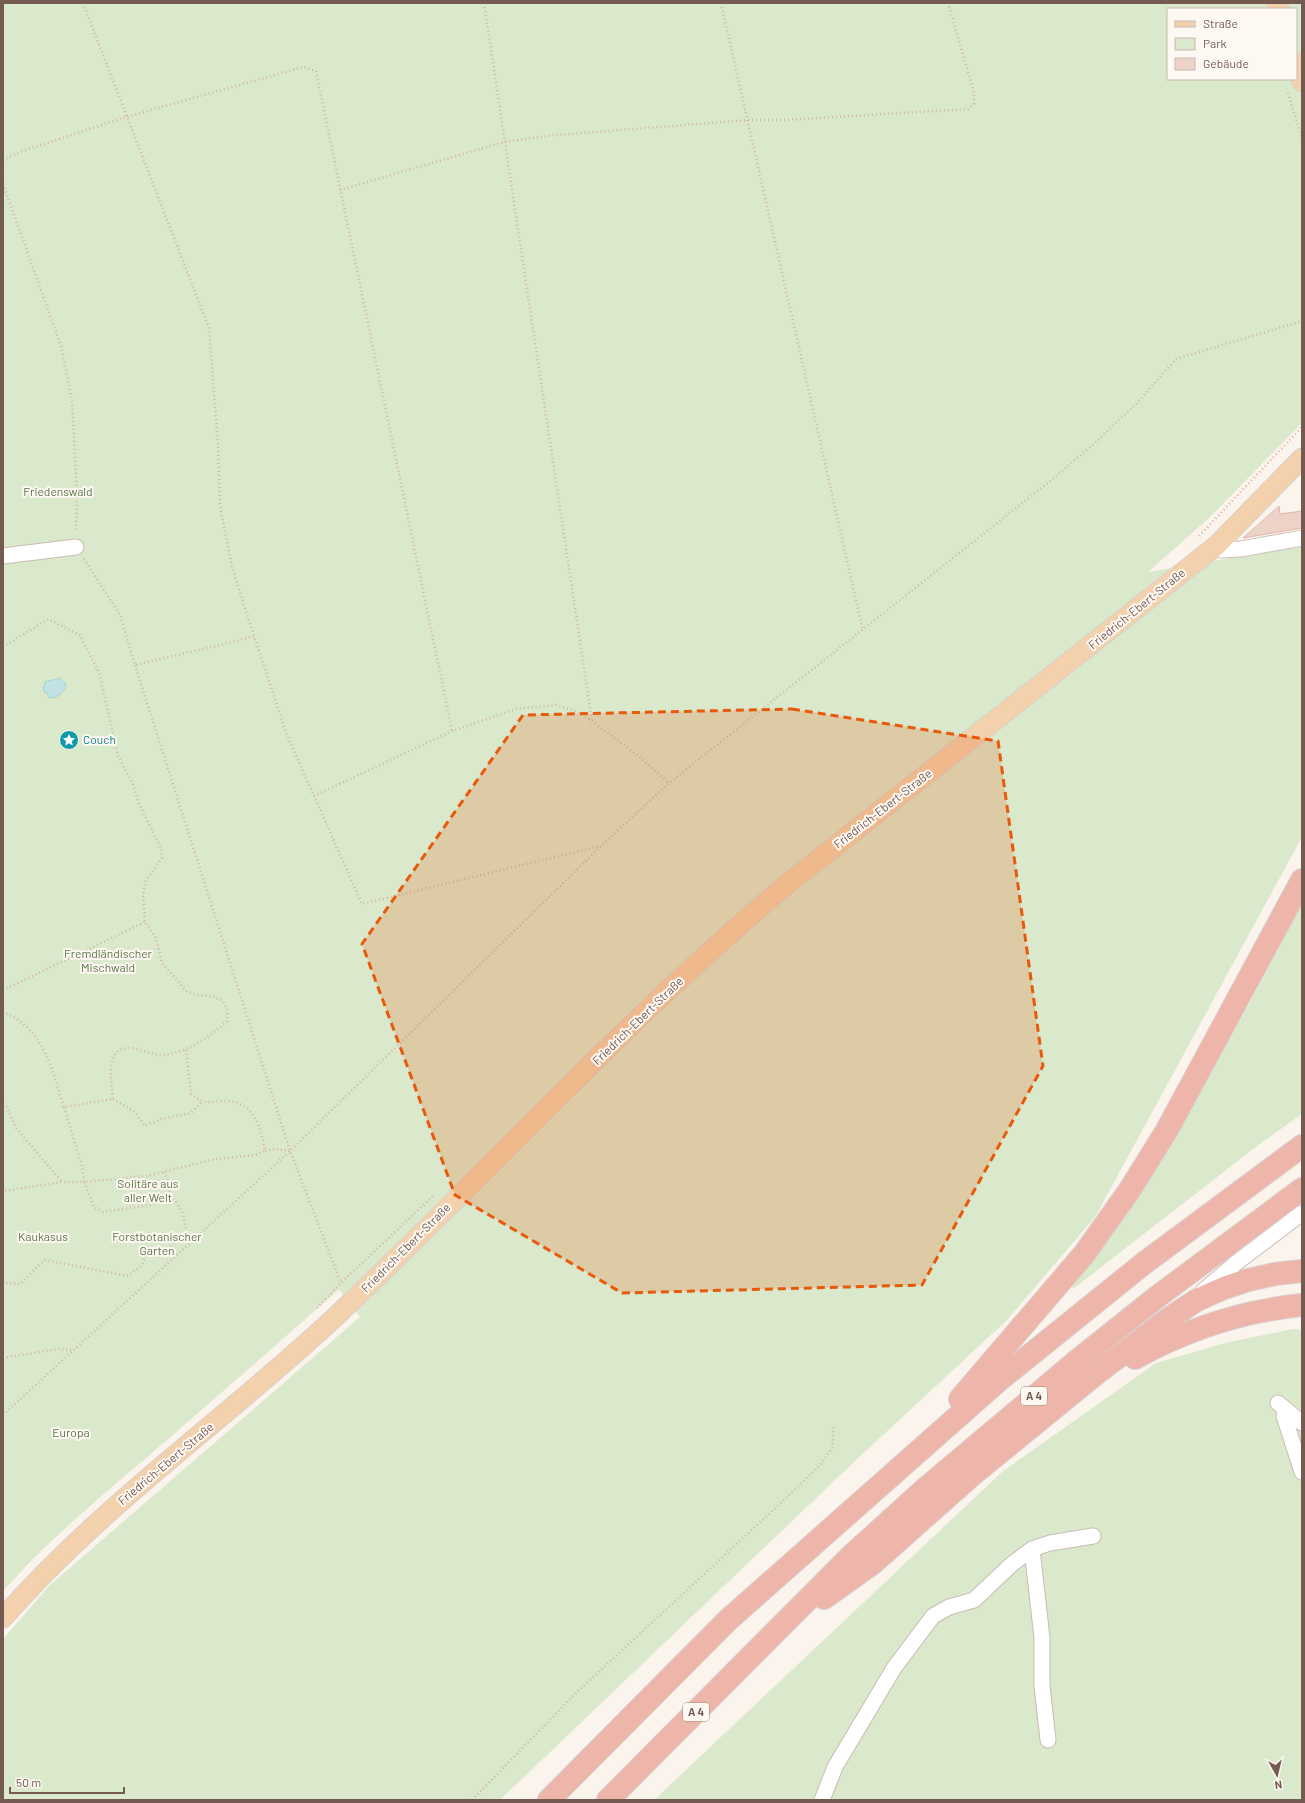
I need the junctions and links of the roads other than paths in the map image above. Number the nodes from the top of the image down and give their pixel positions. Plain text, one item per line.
1 (1302, 458) edge
2 (1302, 538) edge
3 (1216, 546) junction
4 (76, 547) road end
5 (3, 556) edge
6 (1302, 880) edge
7 (1302, 1146) edge
8 (1302, 1189) edge
9 (1302, 1214) edge
10 (1302, 1271) edge
11 (1302, 1305) edge
12 (1171, 1317) junction
13 (1302, 1423) edge
14 (1018, 1437) junction
15 (921, 1447) junction
16 (1302, 1472) edge
17 (1093, 1536) dead end
18 (1032, 1549) junction
19 (3, 1618) edge
20 (783, 1624) junction
21 (1048, 1740) dead end
22 (549, 1800) edge
23 (608, 1800) edge
24 (822, 1800) edge

1 - 3 main road, Friedrich-Ebert-Straße
2 - 3 lane
3 - 19 main road, Friedrich-Ebert-Straße
4 - 5 lane
6 - 15 highway
7 - 15 highway
8 - 20 highway, A 4
9 - 12 lane
10 - 12 highway
11 - 14 highway
12 - 14 highway
13 - 16 lane
14 - 20 highway
15 - 22 highway
17 - 18 lane
18 - 21 lane
18 - 24 lane
20 - 23 highway, A 4

